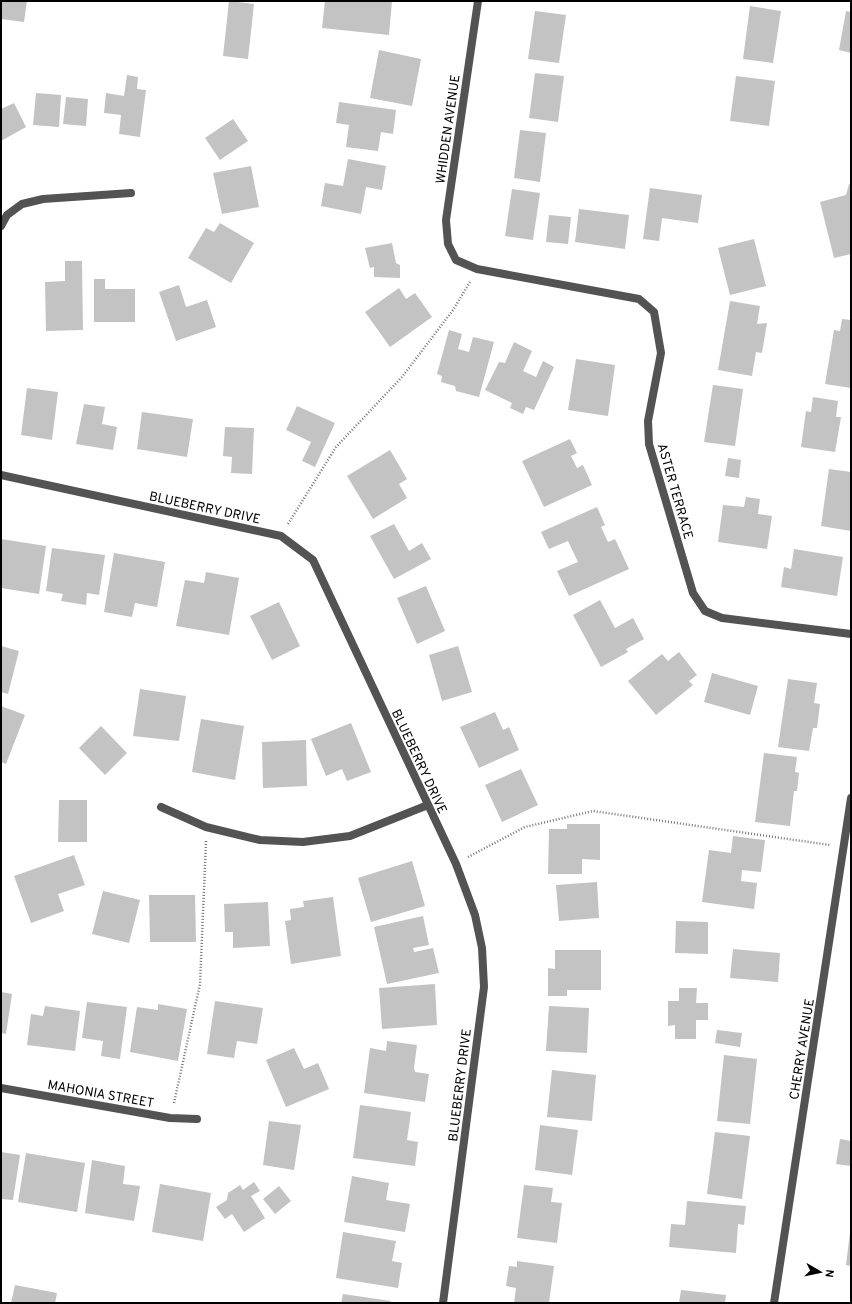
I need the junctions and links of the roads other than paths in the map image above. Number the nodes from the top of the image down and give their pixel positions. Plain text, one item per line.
1 (478, 1) edge
2 (131, 193) dead end
3 (1, 226) edge
4 (456, 260) joint
5 (1, 475) edge
6 (851, 634) edge
7 (851, 798) edge
8 (428, 805) junction
9 (161, 807) dead end
10 (1, 1088) edge
11 (197, 1119) dead end
12 (443, 1303) edge
13 (774, 1303) edge

1 - 4 street, WHIDDEN AVENUE
2 - 3 street
4 - 6 street, ASTER TERRACE
5 - 8 street, BLUEBERRY DRIVE
7 - 13 street, CHERRY AVENUE
8 - 9 street
8 - 12 street, BLUEBERRY DRIVE
10 - 11 street, MAHONIA STREET

